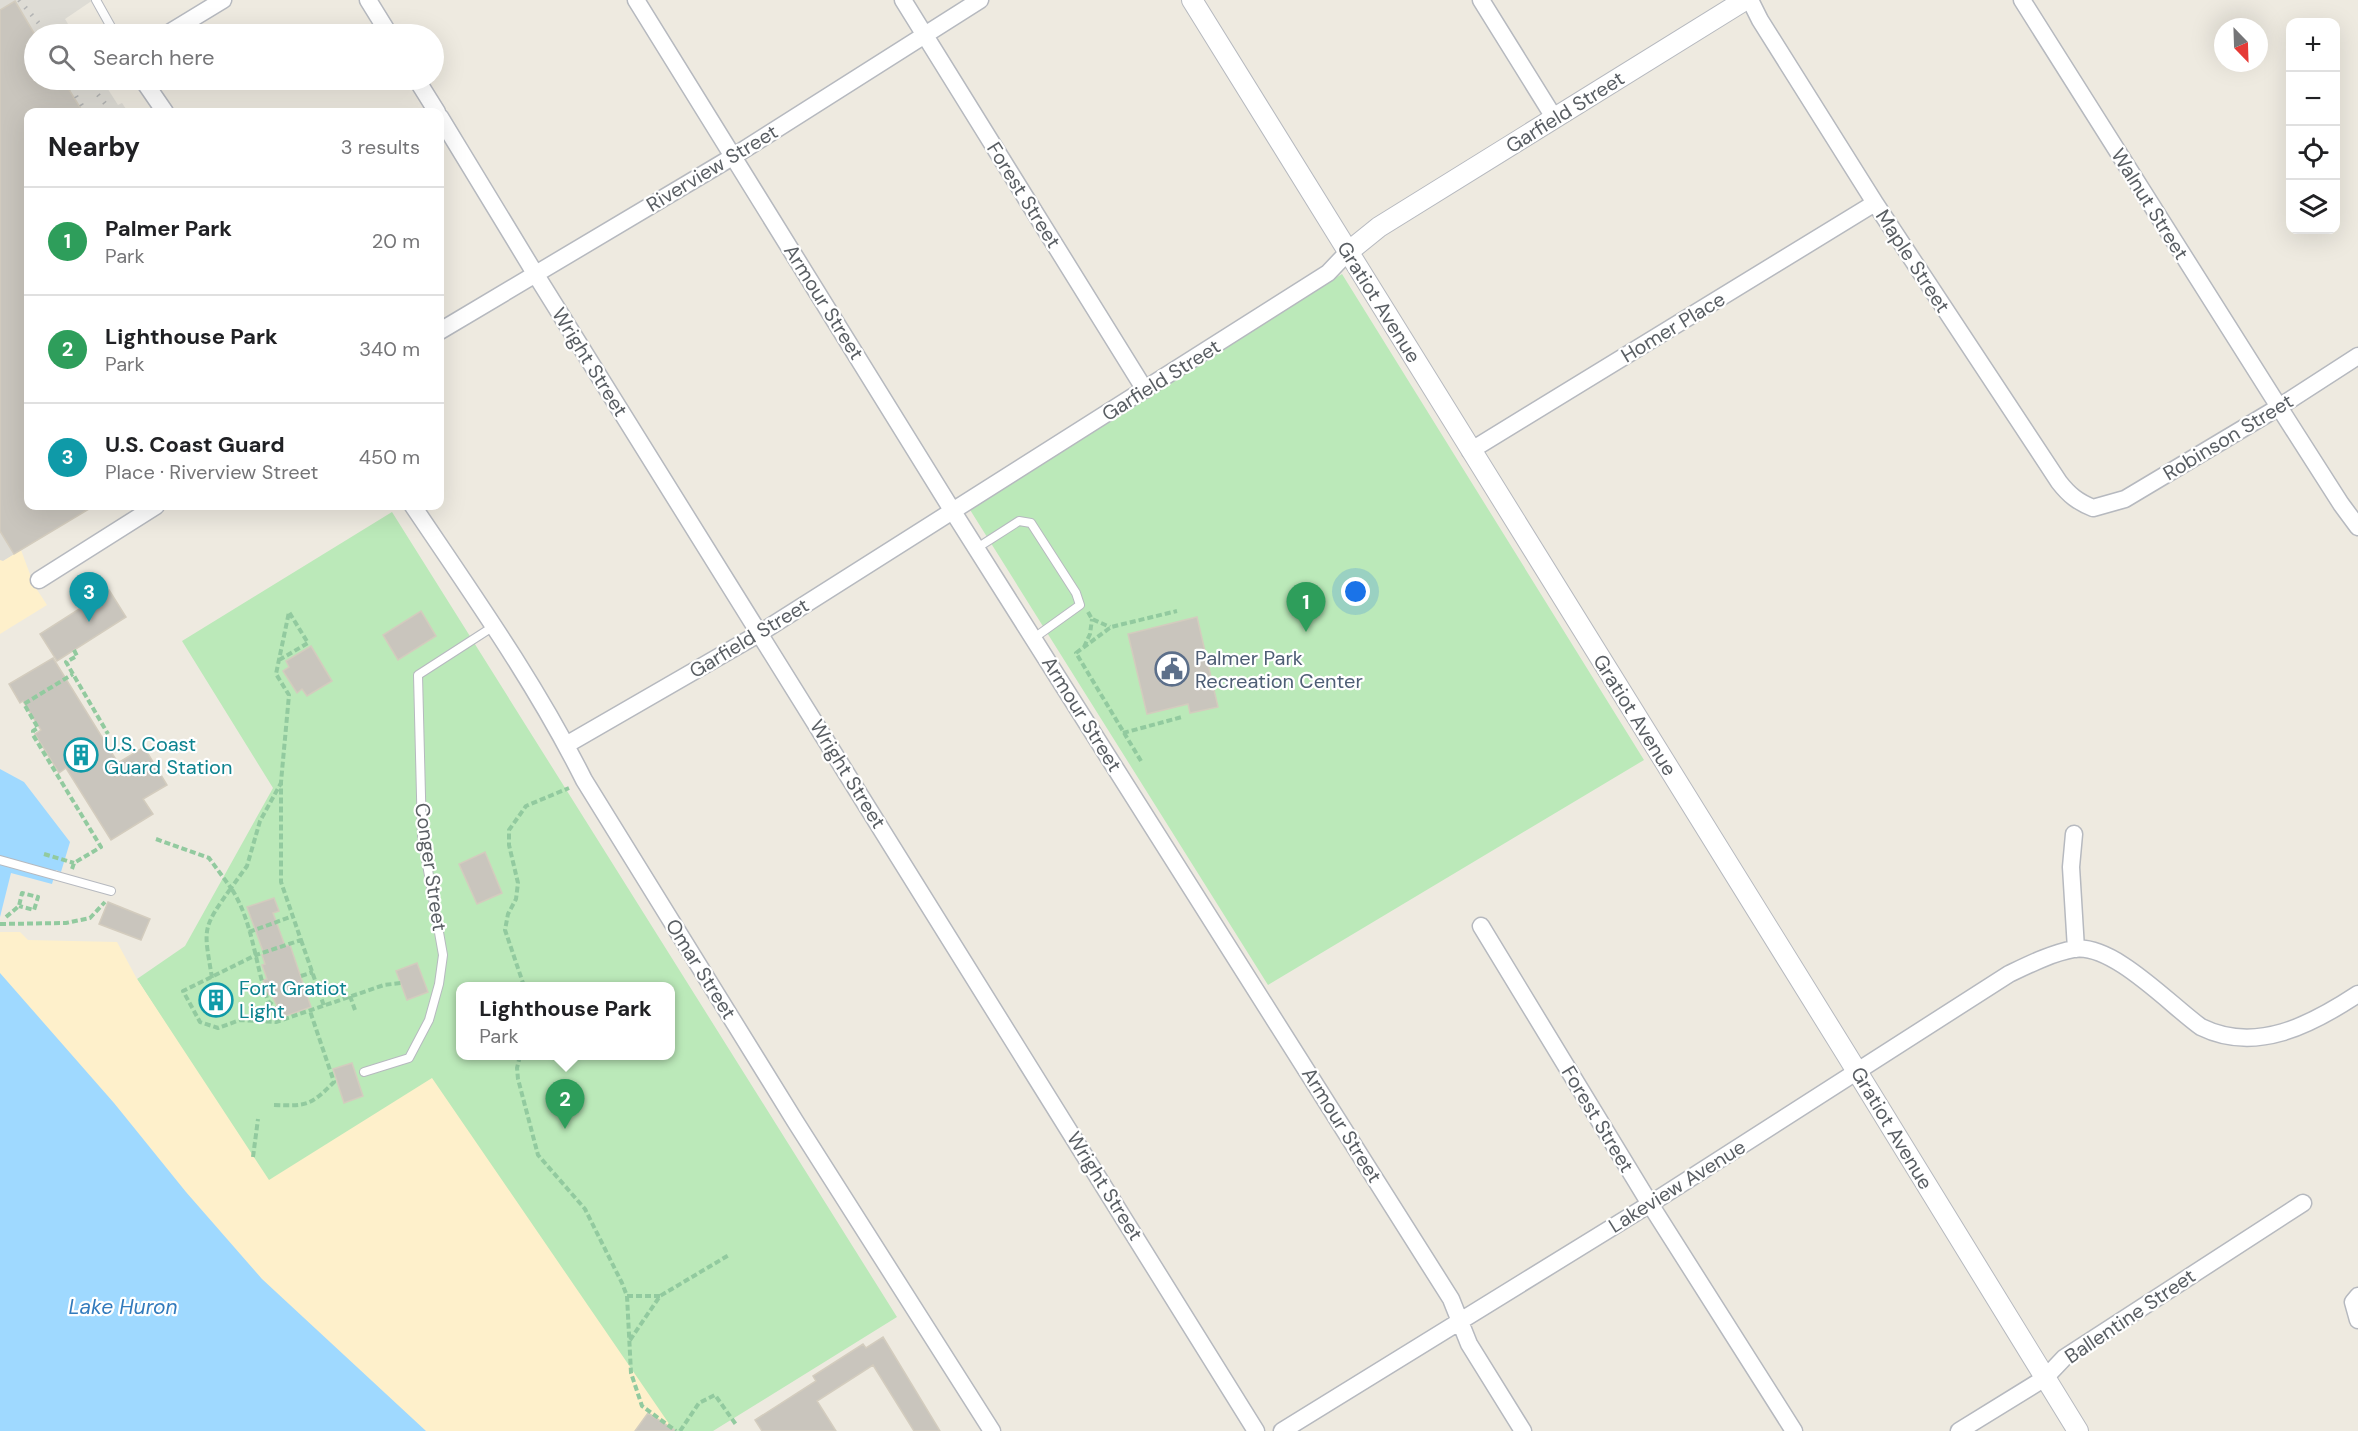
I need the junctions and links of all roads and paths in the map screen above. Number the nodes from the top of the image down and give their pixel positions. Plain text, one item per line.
1 (96, 0) edge
2 (223, 0) edge
3 (368, 0) edge
4 (636, 0) edge
5 (903, 0) edge
6 (980, 0) edge
7 (1192, 0) edge
8 (1481, 0) edge
9 (1745, 0) edge
10 (1750, 0) edge
11 (2022, 0) edge
12 (110, 24) edge
13 (183, 24) edge
14 (383, 24) edge
15 (924, 35) junction
16 (150, 90) edge
17 (423, 90) edge
18 (162, 108) edge
19 (434, 108) edge
20 (1555, 119) junction
21 (444, 124) edge
22 (734, 156) junction
23 (1875, 203) junction
24 (1348, 252) junction
25 (536, 275) junction
26 (444, 328) edge
27 (2358, 356) edge
28 (1145, 390) junction
29 (2279, 407) junction
30 (1470, 451) junction
31 (2093, 508) joint
32 (150, 510) edge
33 (416, 510) edge
34 (952, 510) junction
35 (2358, 526) edge
36 (977, 548) junction
37 (39, 580) dead end
38 (1080, 605) junction
39 (1177, 611) dead end
40 (1092, 619) junction
41 (494, 626) junction
42 (1111, 627) junction
43 (760, 633) junction
44 (1034, 638) junction
45 (1084, 647) junction
46 (74, 650) dead end
47 (279, 660) junction
48 (73, 674) junction
49 (286, 676) dead end
50 (279, 680) junction
51 (290, 682) dead end
52 (283, 686) junction
53 (293, 688) dead end
54 (286, 692) junction
55 (1182, 717) dead end
56 (1123, 732) junction
57 (108, 734) dead end
58 (566, 745) junction
59 (1141, 761) dead end
60 (584, 780) junction
61 (281, 782) junction
62 (2074, 834) dead end
63 (156, 839) dead end
64 (44, 854) dead end
65 (0, 861) edge
66 (74, 863) junction
67 (68, 880) junction
68 (231, 888) junction
69 (111, 891) joint
70 (19, 906) junction
71 (293, 916) junction
72 (6, 917) dead end
73 (0, 924) edge
74 (1481, 926) dead end
75 (249, 932) junction
76 (302, 940) junction
77 (2076, 949) junction
78 (256, 955) junction
79 (313, 972) junction
80 (301, 976) dead end
81 (212, 978) junction
82 (522, 982) edge
83 (401, 983) dead end
84 (2358, 994) edge
85 (350, 996) junction
86 (324, 1006) junction
87 (355, 1010) dead end
88 (310, 1011) junction
89 (280, 1021) junction
90 (520, 1060) edge
91 (364, 1072) dead end
92 (1857, 1072) junction
93 (274, 1105) dead end
94 (258, 1119) dead end
95 (254, 1157) dead end
96 (2303, 1203) dead end
97 (1650, 1204) junction
98 (729, 1255) dead end
99 (627, 1296) junction
100 (660, 1296) junction
101 (2358, 1296) edge
102 (1460, 1320) junction
103 (2358, 1320) edge
104 (629, 1340) junction
105 (2045, 1378) junction
106 (737, 1426) dead end
107 (676, 1431) edge
108 (680, 1431) edge
109 (992, 1431) edge
110 (1256, 1431) edge
111 (1282, 1431) edge
112 (1524, 1431) edge
113 (1794, 1431) edge
114 (1959, 1431) edge
115 (2078, 1431) edge

1 - 12 lane
2 - 13 street
3 - 14 street
4 - 22 street, Armour Street
5 - 15 street, Forest Street
6 - 15 street, Riverview Street
7 - 24 street, Gratiot Avenue
8 - 20 street
9 - 20 street, Garfield Street
10 - 23 street, Maple Street
11 - 29 street, Walnut Street
15 - 22 street, Riverview Street
15 - 28 street, Forest Street
16 - 18 street
17 - 19 street
20 - 24 street, Garfield Street
21 - 25 street, Wright Street
22 - 25 street, Riverview Street
22 - 34 street, Armour Street
23 - 30 street, Homer Place
23 - 31 street, Maple Street
24 - 28 street, Garfield Street
24 - 30 street, Gratiot Avenue
25 - 26 street, Riverview Street
25 - 43 street, Wright Street
27 - 29 street, Robinson Street
28 - 34 street, Garfield Street
29 - 31 street, Robinson Street
29 - 35 street, Walnut Street
30 - 92 street, Gratiot Avenue
32 - 37 street
33 - 41 street, Omar Street
34 - 36 street, Armour Street
34 - 43 street, Garfield Street
36 - 38 lane
36 - 44 street, Armour Street
38 - 40 path
38 - 44 lane
39 - 42 path
40 - 42 path
40 - 45 path
41 - 58 street, Omar Street
41 - 91 lane, Conger Street
42 - 45 path
43 - 58 street, Garfield Street
43 - 110 street, Wright Street
44 - 102 street, Armour Street
45 - 56 path
46 - 48 path
47 - 47 path
47 - 50 path
48 - 57 path
48 - 66 path
49 - 50 path
50 - 52 path
51 - 52 path
52 - 54 path
53 - 54 path
54 - 61 path
55 - 56 path
56 - 59 path
58 - 60 street, Omar Street
60 - 82 path
60 - 109 street, Omar Street
61 - 68 path
61 - 71 path
62 - 77 street
63 - 68 path
64 - 66 path
65 - 67 lane
66 - 67 path
67 - 69 lane
68 - 75 path
68 - 81 path
69 - 73 path
70 - 70 path
70 - 72 path
71 - 75 path
71 - 76 path
74 - 97 street, Forest Street
75 - 78 path
76 - 78 path
76 - 79 path
77 - 84 street, Lakeview Avenue
77 - 92 street, Lakeview Avenue
78 - 81 path
78 - 89 path
79 - 80 path
79 - 86 path
81 - 89 path
83 - 85 path
85 - 86 path
85 - 87 path
86 - 88 path
88 - 89 path
88 - 93 path
90 - 99 path
92 - 97 street, Lakeview Avenue
92 - 105 street, Gratiot Avenue
94 - 95 path
96 - 105 street, Ballentine Street
97 - 102 street, Lakeview Avenue
97 - 113 street, Forest Street
98 - 100 path
99 - 100 path
99 - 104 path
100 - 104 path
101 - 103 street
102 - 111 street, Lakeview Avenue
102 - 112 street, Armour Street
104 - 107 path
105 - 114 street, Ballentine Street
105 - 115 street, Gratiot Avenue
106 - 108 path

